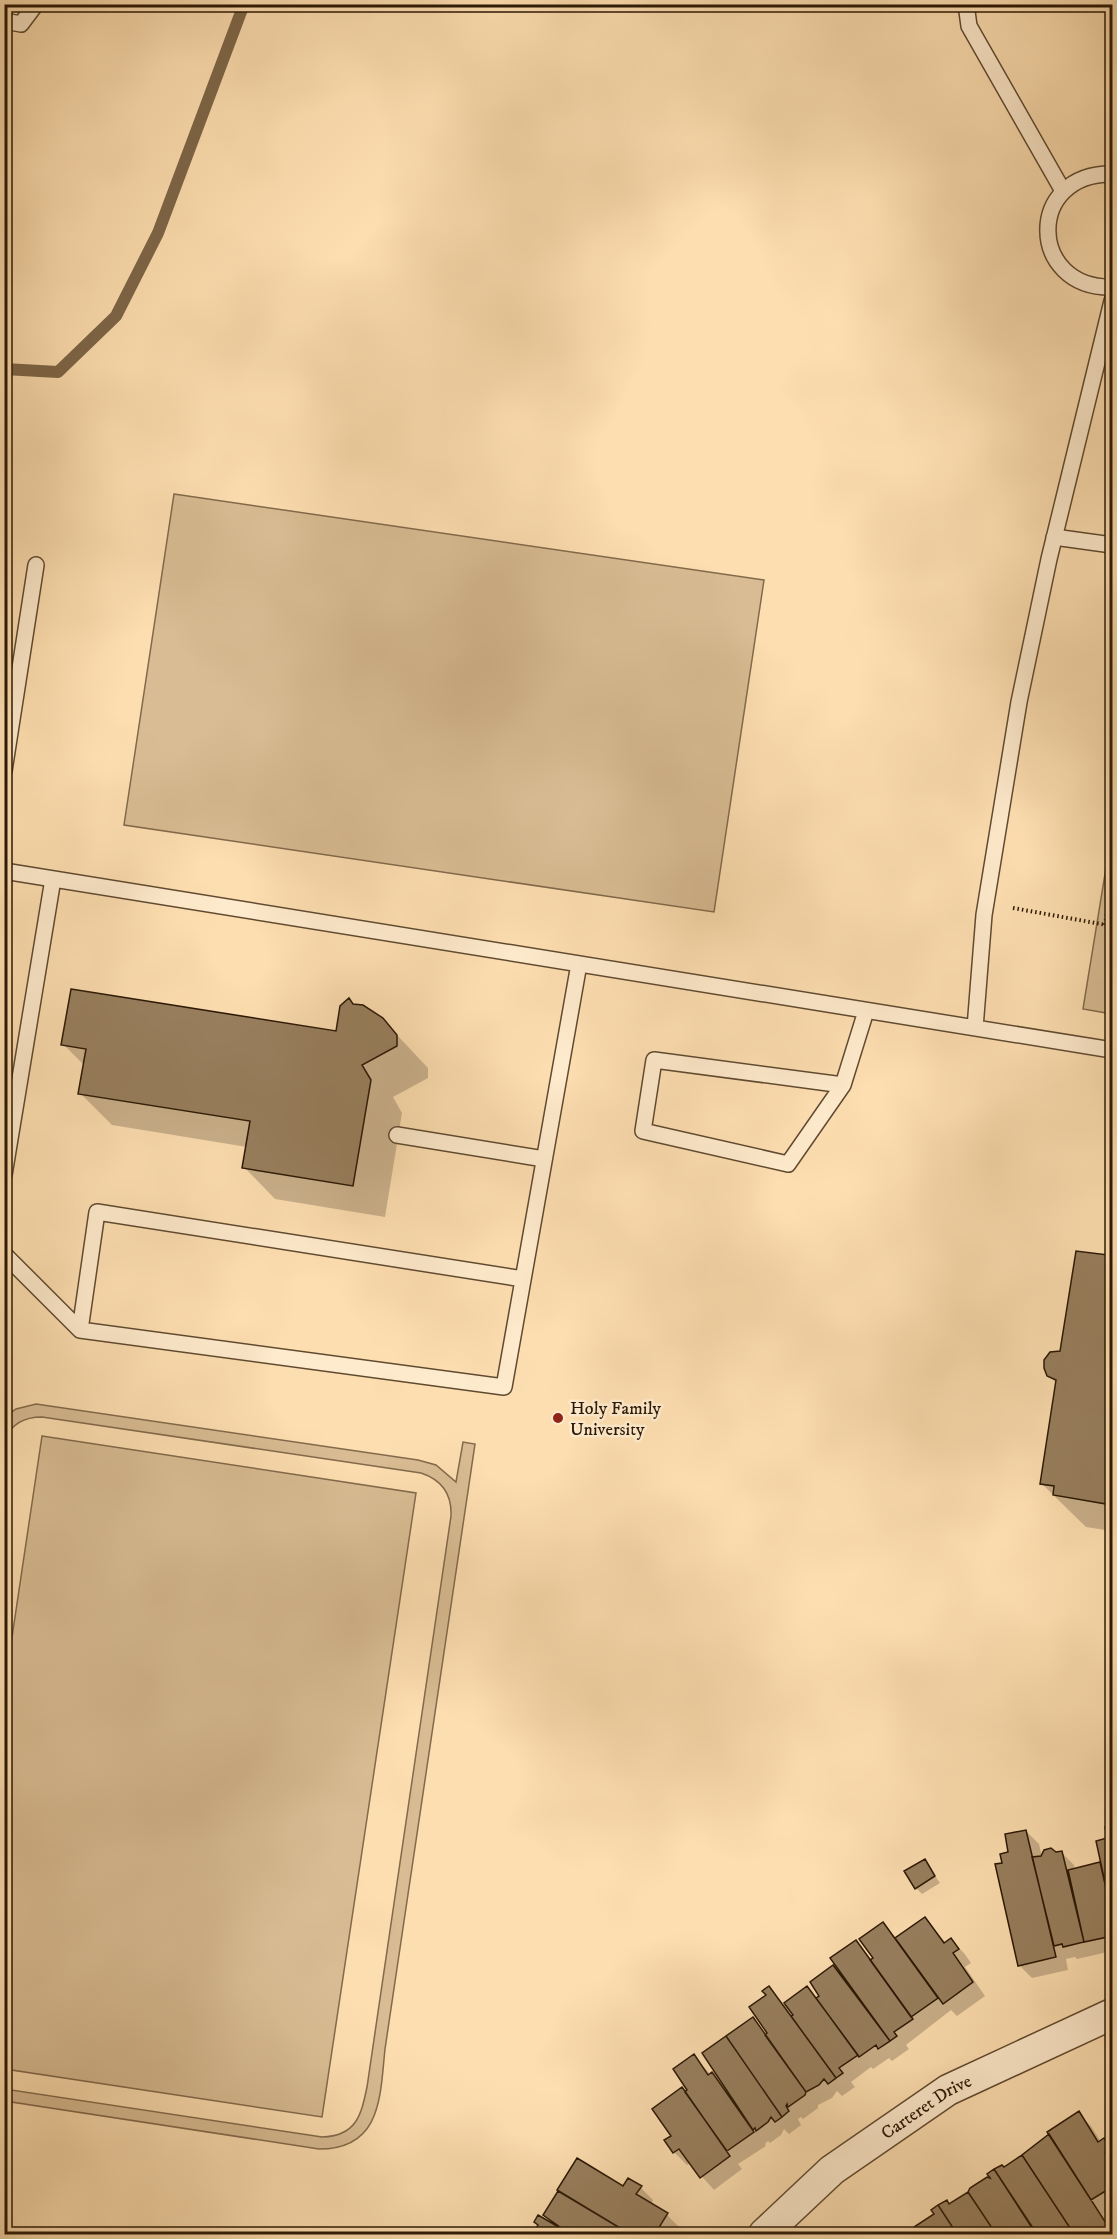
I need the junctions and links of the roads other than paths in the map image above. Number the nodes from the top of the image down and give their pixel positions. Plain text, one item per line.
1 (36, 4) edge
2 (966, 4) edge
3 (4, 21) edge
4 (1113, 174) edge
5 (1063, 191) junction
6 (1113, 287) edge
7 (1113, 301) edge
8 (1054, 537) junction
9 (1113, 545) edge
10 (36, 564) dead end
11 (4, 771) edge
12 (4, 871) edge
13 (53, 879) junction
14 (579, 964) junction
15 (866, 1011) junction
16 (975, 1028) junction
17 (1113, 1050) edge
18 (843, 1085) junction
19 (397, 1135) dead end
20 (544, 1159) junction
21 (4, 1175) edge
22 (4, 1254) edge
23 (523, 1279) junction
24 (80, 1330) junction
25 (1113, 2014) edge
26 (764, 2235) edge

1 - 3 lane
2 - 5 lane
4 - 5 lane
5 - 6 lane
7 - 8 lane
8 - 9 lane
8 - 16 lane
10 - 11 lane
12 - 13 lane
13 - 14 lane
13 - 21 lane
14 - 15 lane
14 - 20 lane
15 - 16 lane
15 - 18 lane
16 - 17 lane
18 - 18 lane
19 - 20 lane
20 - 23 lane
22 - 24 lane
23 - 24 lane
23 - 24 lane
25 - 26 street, Carteret Drive

